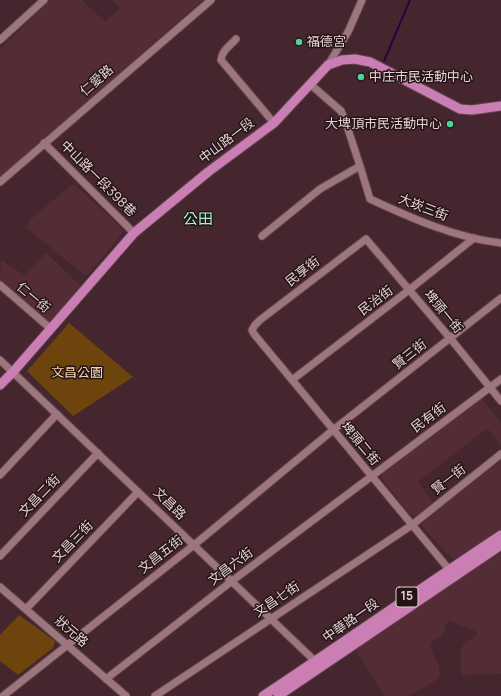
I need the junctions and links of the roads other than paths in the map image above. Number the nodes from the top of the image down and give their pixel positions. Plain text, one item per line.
1 (44, 0) edge
2 (210, 0) edge
3 (362, 0) edge
4 (236, 39) dead end
5 (0, 40) edge
6 (328, 65) junction
7 (310, 84) junction
8 (501, 106) edge
9 (274, 123) junction
10 (44, 143) junction
11 (360, 166) junction
12 (0, 182) edge
13 (134, 233) junction
14 (262, 236) dead end
15 (474, 238) junction
16 (366, 239) joint
17 (501, 243) edge
18 (0, 285) edge
19 (409, 290) junction
20 (501, 298) edge
21 (255, 325) joint
22 (51, 329) junction
23 (450, 338) junction
24 (0, 360) edge
25 (13, 372) junction
26 (501, 379) edge
27 (292, 380) junction
28 (0, 385) edge
29 (490, 387) junction
30 (501, 401) edge
31 (57, 414) junction
32 (333, 430) junction
33 (98, 453) junction
34 (501, 454) edge
35 (0, 475) edge
36 (372, 477) junction
37 (138, 492) junction
38 (412, 525) junction
39 (501, 535) edge
40 (194, 545) junction
41 (501, 545) edge
42 (0, 556) edge
43 (452, 572) junction
44 (232, 581) junction
45 (0, 587) edge
46 (26, 609) junction
47 (271, 619) junction
48 (67, 644) junction
49 (318, 664) junction
50 (106, 679) junction
51 (3, 696) edge
52 (126, 696) edge
53 (155, 696) edge
54 (263, 696) edge
55 (278, 696) edge

1 - 5 street
2 - 10 street, 仁愛路
3 - 6 street
4 - 9 street
6 - 7 main road, 中山路一段
6 - 8 main road
7 - 9 main road, 中山路一段
7 - 11 street, 大崁三街
9 - 13 main road, 中山路一段
10 - 12 street, 仁愛路
10 - 13 street, 中山路一段398巷
11 - 14 street
11 - 15 street, 大崁三街
13 - 22 main road, 中山路一段
15 - 17 street, 大崁三街
15 - 19 street, 民治街
16 - 19 street, 埤頭一街
16 - 21 street, 民享街
18 - 22 street, 仁一街
19 - 23 street, 埤頭一街
19 - 27 street, 民治街
20 - 23 street, 賢三街
21 - 27 street, 埤頭二街
22 - 25 main road, 中山路一段
23 - 29 street, 埤頭一街
23 - 32 street, 賢三街
24 - 25 street, 文昌路
25 - 28 main road, 中山路一段
25 - 31 street, 文昌路
26 - 29 street, 民有街
27 - 32 street, 埤頭二街
29 - 30 street, 埤頭一街
29 - 36 street, 民有街
31 - 33 street, 文昌路
31 - 35 street
32 - 36 street, 埤頭二街
32 - 40 street, 文昌五街
33 - 37 street, 文昌路
33 - 42 street, 文昌二街
34 - 38 street, 賢一街
36 - 38 street, 埤頭二街
36 - 44 street, 文昌六街
37 - 40 street, 文昌路
37 - 46 street, 文昌三街
38 - 43 street, 埤頭二街
38 - 47 street, 文昌七街
39 - 43 main road, 中華路一段 / 15
40 - 44 street, 文昌路
40 - 48 street, 文昌五街
41 - 43 main road, 中華路一段 / 15
43 - 49 main road, 中華路一段 / 15
44 - 47 street, 文昌路
44 - 50 street, 文昌六街
45 - 46 street, 狀元路
46 - 48 street, 狀元路
47 - 49 street, 文昌路
47 - 53 street, 文昌七街
48 - 50 street, 狀元路
48 - 51 street, 文昌五街
49 - 54 main road, 15
49 - 55 main road, 15
50 - 52 street, 狀元路

